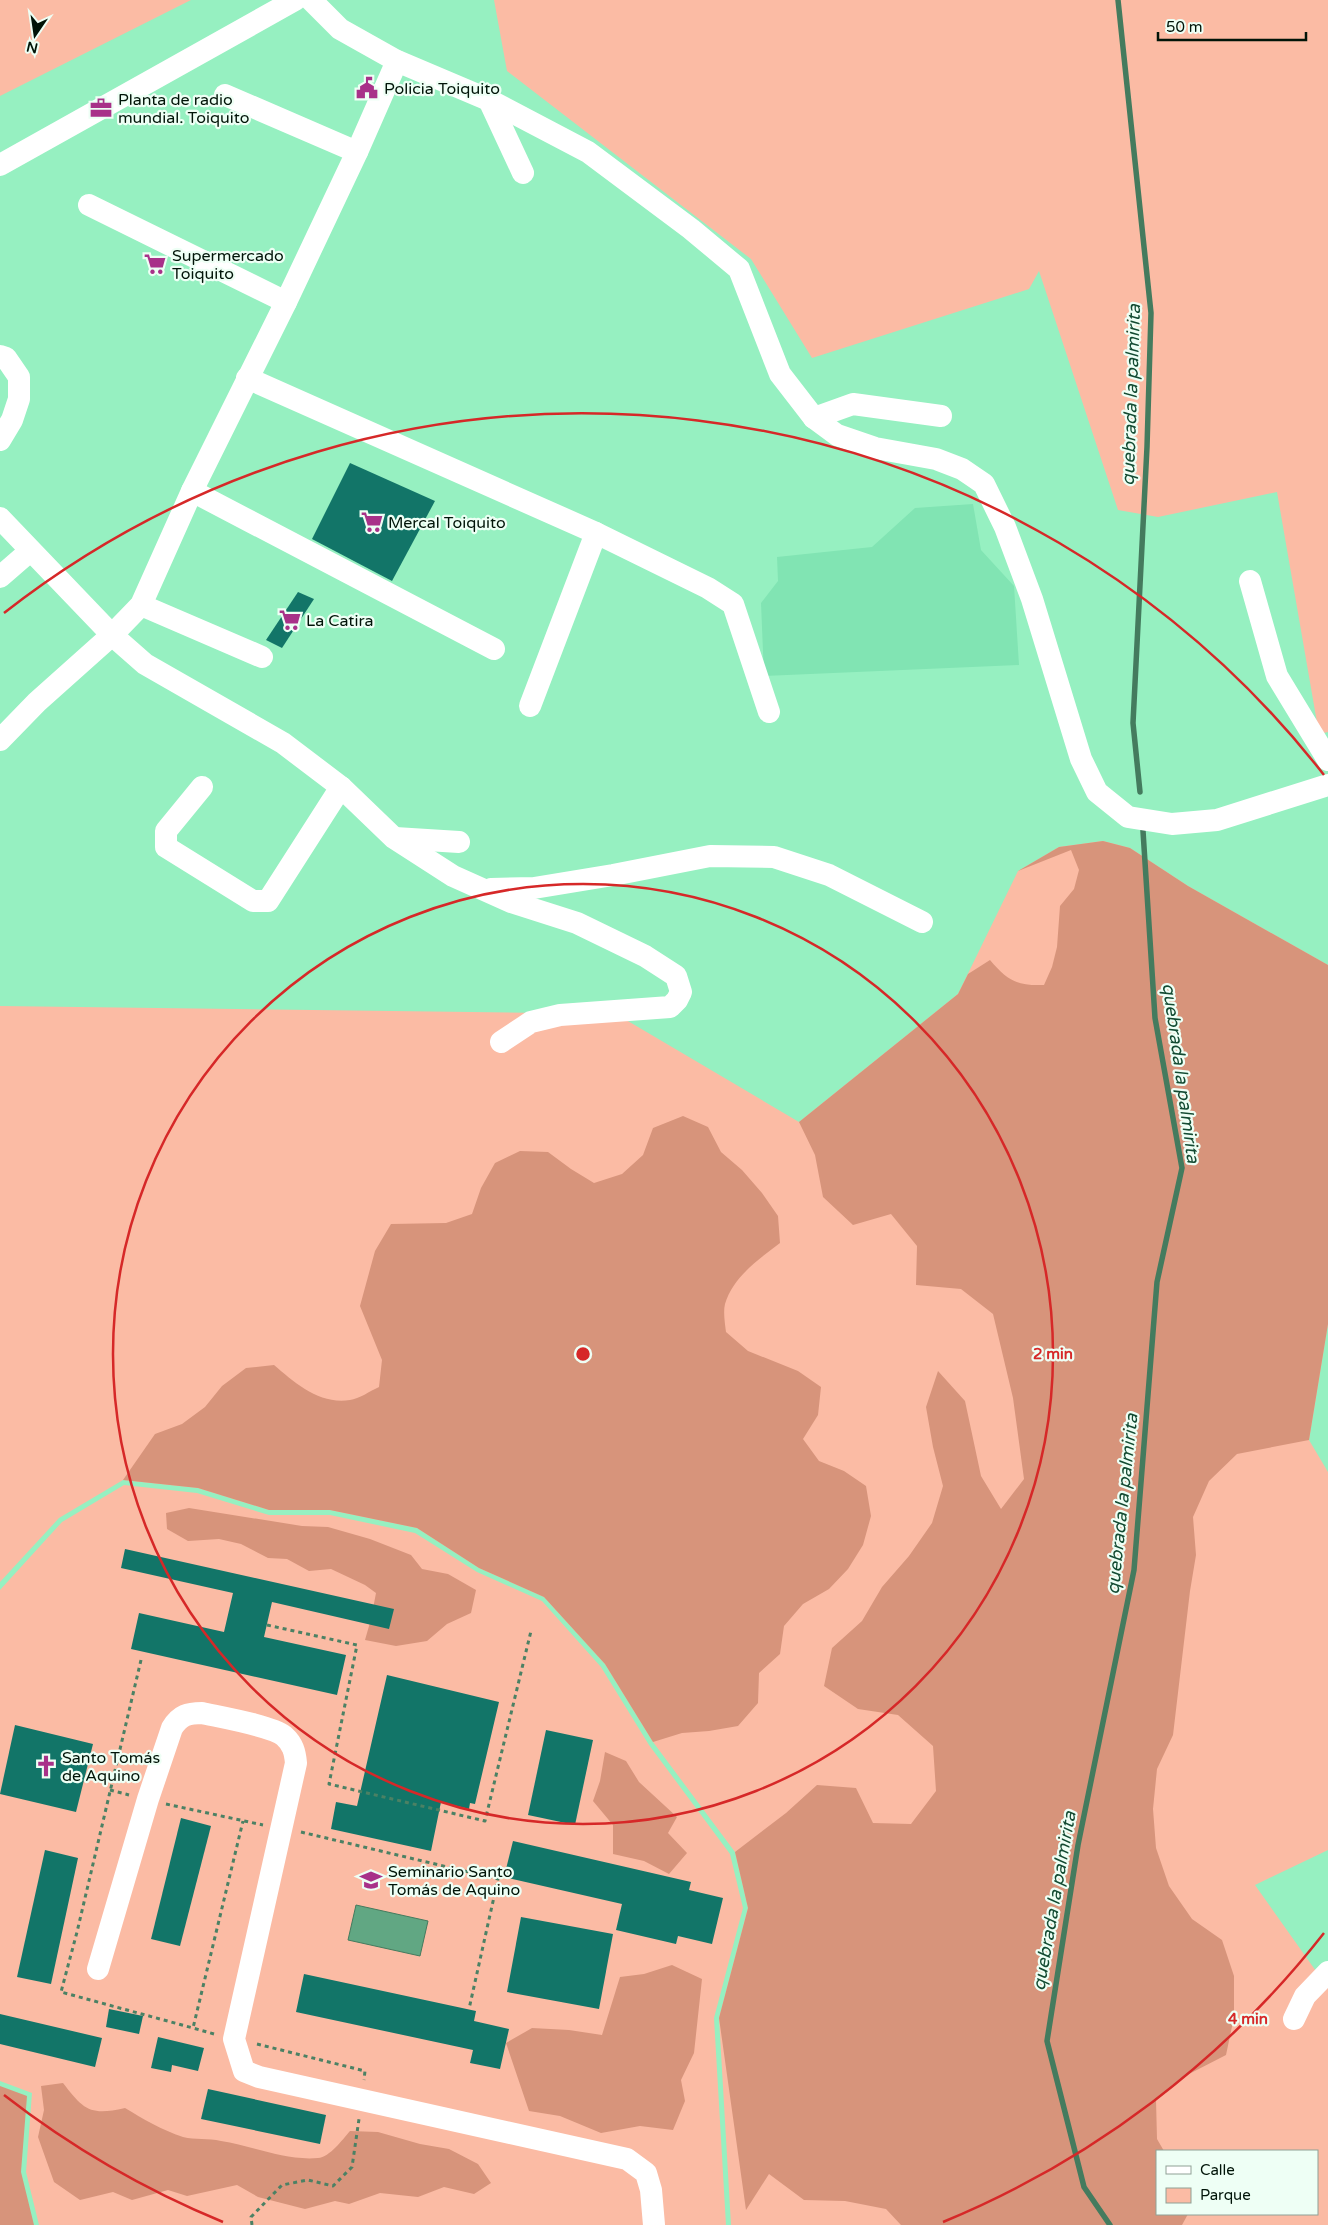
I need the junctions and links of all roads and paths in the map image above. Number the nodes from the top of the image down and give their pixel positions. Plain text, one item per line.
1 (295, 0) edge
2 (311, 0) edge
3 (397, 61) junction
4 (225, 95) dead end
5 (489, 100) junction
6 (357, 152) junction
7 (0, 165) edge
8 (523, 173) dead end
9 (89, 205) dead end
10 (286, 302) junction
11 (0, 356) edge
12 (247, 378) junction
13 (941, 416) dead end
14 (814, 418) junction
15 (0, 440) edge
16 (192, 491) junction
17 (0, 518) edge
18 (596, 533) junction
19 (30, 551) junction
20 (0, 577) edge
21 (1250, 580) dead end
22 (141, 605) junction
23 (112, 635) junction
24 (494, 648) dead end
25 (262, 657) dead end
26 (530, 706) dead end
27 (769, 712) dead end
28 (0, 740) edge
29 (1328, 760) edge
30 (1328, 785) edge
31 (202, 786) dead end
32 (341, 787) junction
33 (394, 838) junction
34 (459, 842) dead end
35 (482, 889) junction
36 (922, 922) dead end
37 (501, 1042) dead end
38 (267, 1625) dead end
39 (531, 1631) dead end
40 (110, 1790) dead end
41 (148, 1799) junction
42 (243, 1821) junction
43 (280, 1828) junction
44 (98, 1968) dead end
45 (1328, 1972) edge
46 (469, 2009) dead end
47 (1294, 2018) dead end
48 (234, 2039) junction
49 (361, 2100) junction
50 (252, 2225) edge
51 (654, 2225) edge

1 - 7 street
2 - 3 street
3 - 5 street
3 - 6 street
4 - 6 street
5 - 8 street
5 - 14 street
6 - 10 street
9 - 10 street
10 - 12 street
11 - 15 street
12 - 16 street
12 - 18 street
13 - 14 street
14 - 30 street
16 - 22 street
16 - 24 street
17 - 19 street
18 - 26 street
18 - 27 street
19 - 20 street
19 - 23 street
21 - 29 street
22 - 23 street
22 - 25 street
23 - 28 street
23 - 32 street
31 - 32 street
32 - 33 street
33 - 34 street
33 - 35 street
35 - 36 street
35 - 37 street
38 - 39 path
40 - 41 path
41 - 42 path
41 - 43 street
41 - 44 street
42 - 43 path
42 - 48 path
43 - 46 path
43 - 48 street
45 - 47 street
48 - 49 street
48 - 49 path
49 - 50 path
49 - 51 street

